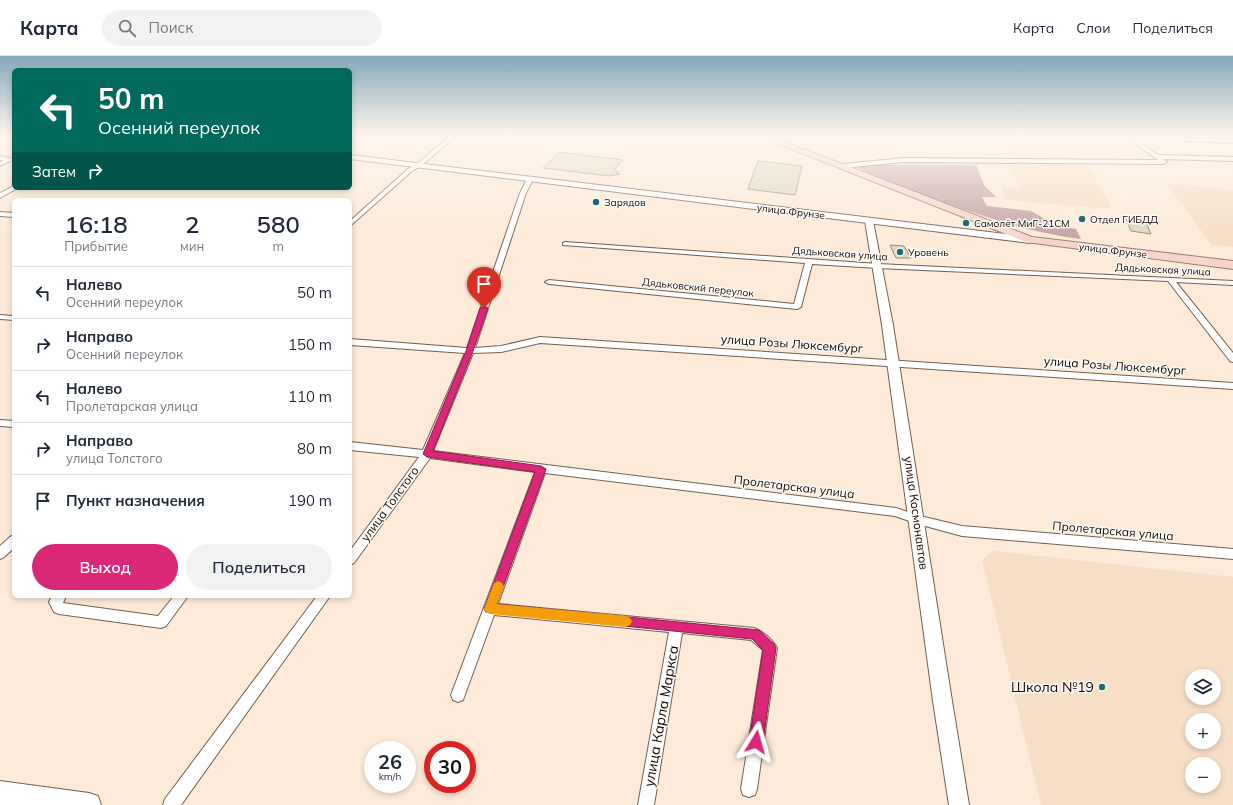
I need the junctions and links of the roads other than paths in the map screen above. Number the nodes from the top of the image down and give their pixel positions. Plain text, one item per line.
1 (410, 170) edge
2 (458, 170) edge
3 (853, 170) edge
4 (530, 179) junction
5 (12, 189) edge
6 (0, 196) edge
7 (0, 214) edge
8 (12, 214) edge
9 (869, 221) junction
10 (352, 222) edge
11 (998, 227) junction
12 (974, 233) junction
13 (1030, 240) junction
14 (565, 244) dead end
15 (809, 261) junction
16 (1233, 265) edge
17 (878, 266) junction
18 (1170, 279) junction
19 (549, 282) dead end
20 (1233, 283) edge
21 (0, 317) edge
22 (12, 318) edge
23 (352, 342) edge
24 (470, 351) junction
25 (1233, 359) edge
26 (893, 363) junction
27 (1233, 386) edge
28 (0, 423) edge
29 (12, 424) edge
30 (352, 446) edge
31 (427, 454) junction
32 (541, 469) junction
33 (918, 520) junction
34 (12, 542) edge
35 (0, 554) edge
36 (1233, 554) edge
37 (352, 557) edge
38 (58, 598) edge
39 (180, 598) edge
40 (323, 598) edge
41 (490, 609) junction
42 (677, 626) junction
43 (458, 695) dead end
44 (749, 789) dead end
45 (0, 793) edge
46 (89, 805) edge
47 (171, 805) edge
48 (646, 805) edge
49 (959, 805) edge

1 - 10 street
2 - 4 main road, улица Фрунзе
3 - 11 main road
4 - 9 main road, улица Фрунзе
4 - 24 street, улица Толстого
5 - 6 street
7 - 8 street
9 - 12 main road, улица Фрунзе
9 - 17 street, улица Космонавтов
11 - 12 main road
11 - 13 main road
12 - 13 main road, улица Фрунзе
13 - 16 main road, улица Фрунзе
14 - 15 street, Дядьковская улица
15 - 17 street, Дядьковская улица
15 - 19 street, Дядьковский переулок
17 - 18 street, Дядьковская улица
17 - 26 street, улица Космонавтов
18 - 20 street, Дядьковская улица
18 - 25 street
21 - 22 street
23 - 24 street, улица Розы Люксембург
24 - 26 street, улица Розы Люксембург
24 - 31 street, улица Толстого
26 - 27 street, улица Розы Люксембург
26 - 33 street, улица Космонавтов
28 - 29 street
30 - 31 street, Пролетарская улица
31 - 32 street, Пролетарская улица
31 - 37 street, улица Толстого
32 - 33 street, Пролетарская улица
32 - 41 street
33 - 36 street, Пролетарская улица
33 - 49 street, улица Космонавтов
34 - 35 street
38 - 39 street
40 - 47 street
41 - 42 street
41 - 43 street
42 - 44 street
42 - 48 street, улица Карла Маркса
45 - 46 main road

